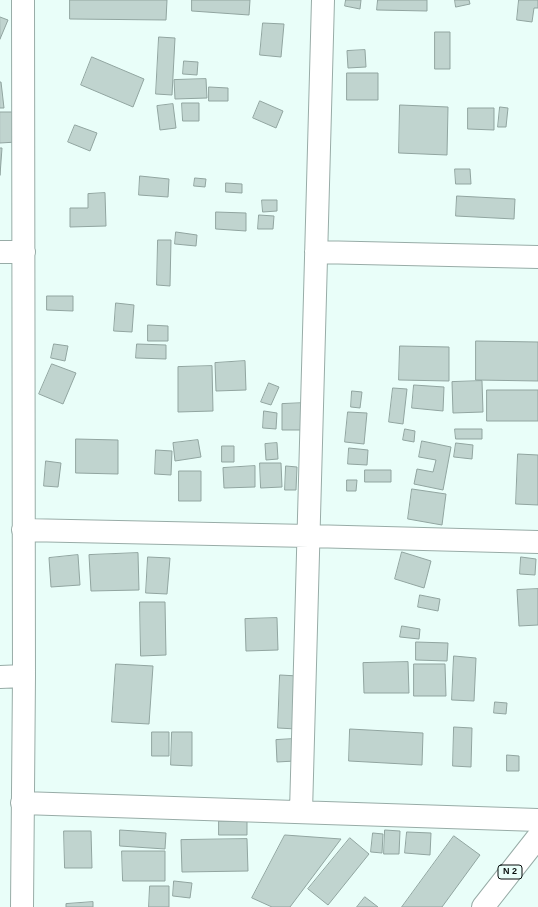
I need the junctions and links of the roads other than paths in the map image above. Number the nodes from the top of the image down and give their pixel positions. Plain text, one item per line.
1 (23, 0) edge
2 (323, 0) edge
3 (0, 252) edge
4 (24, 252) junction
5 (316, 252) junction
6 (538, 256) edge
7 (23, 530) junction
8 (309, 536) junction
9 (538, 542) edge
10 (24, 676) junction
11 (0, 677) edge
12 (22, 803) junction
13 (301, 812) junction
14 (538, 820) edge
15 (538, 837) edge
16 (22, 907) edge
17 (483, 907) edge

1 - 4 street
2 - 5 street
3 - 4 street
4 - 7 street
5 - 6 street
5 - 8 street
7 - 8 street
7 - 10 street
8 - 9 street
8 - 13 street
10 - 11 street
10 - 12 street
12 - 13 street
12 - 16 street
13 - 14 street
15 - 17 street, N 2

